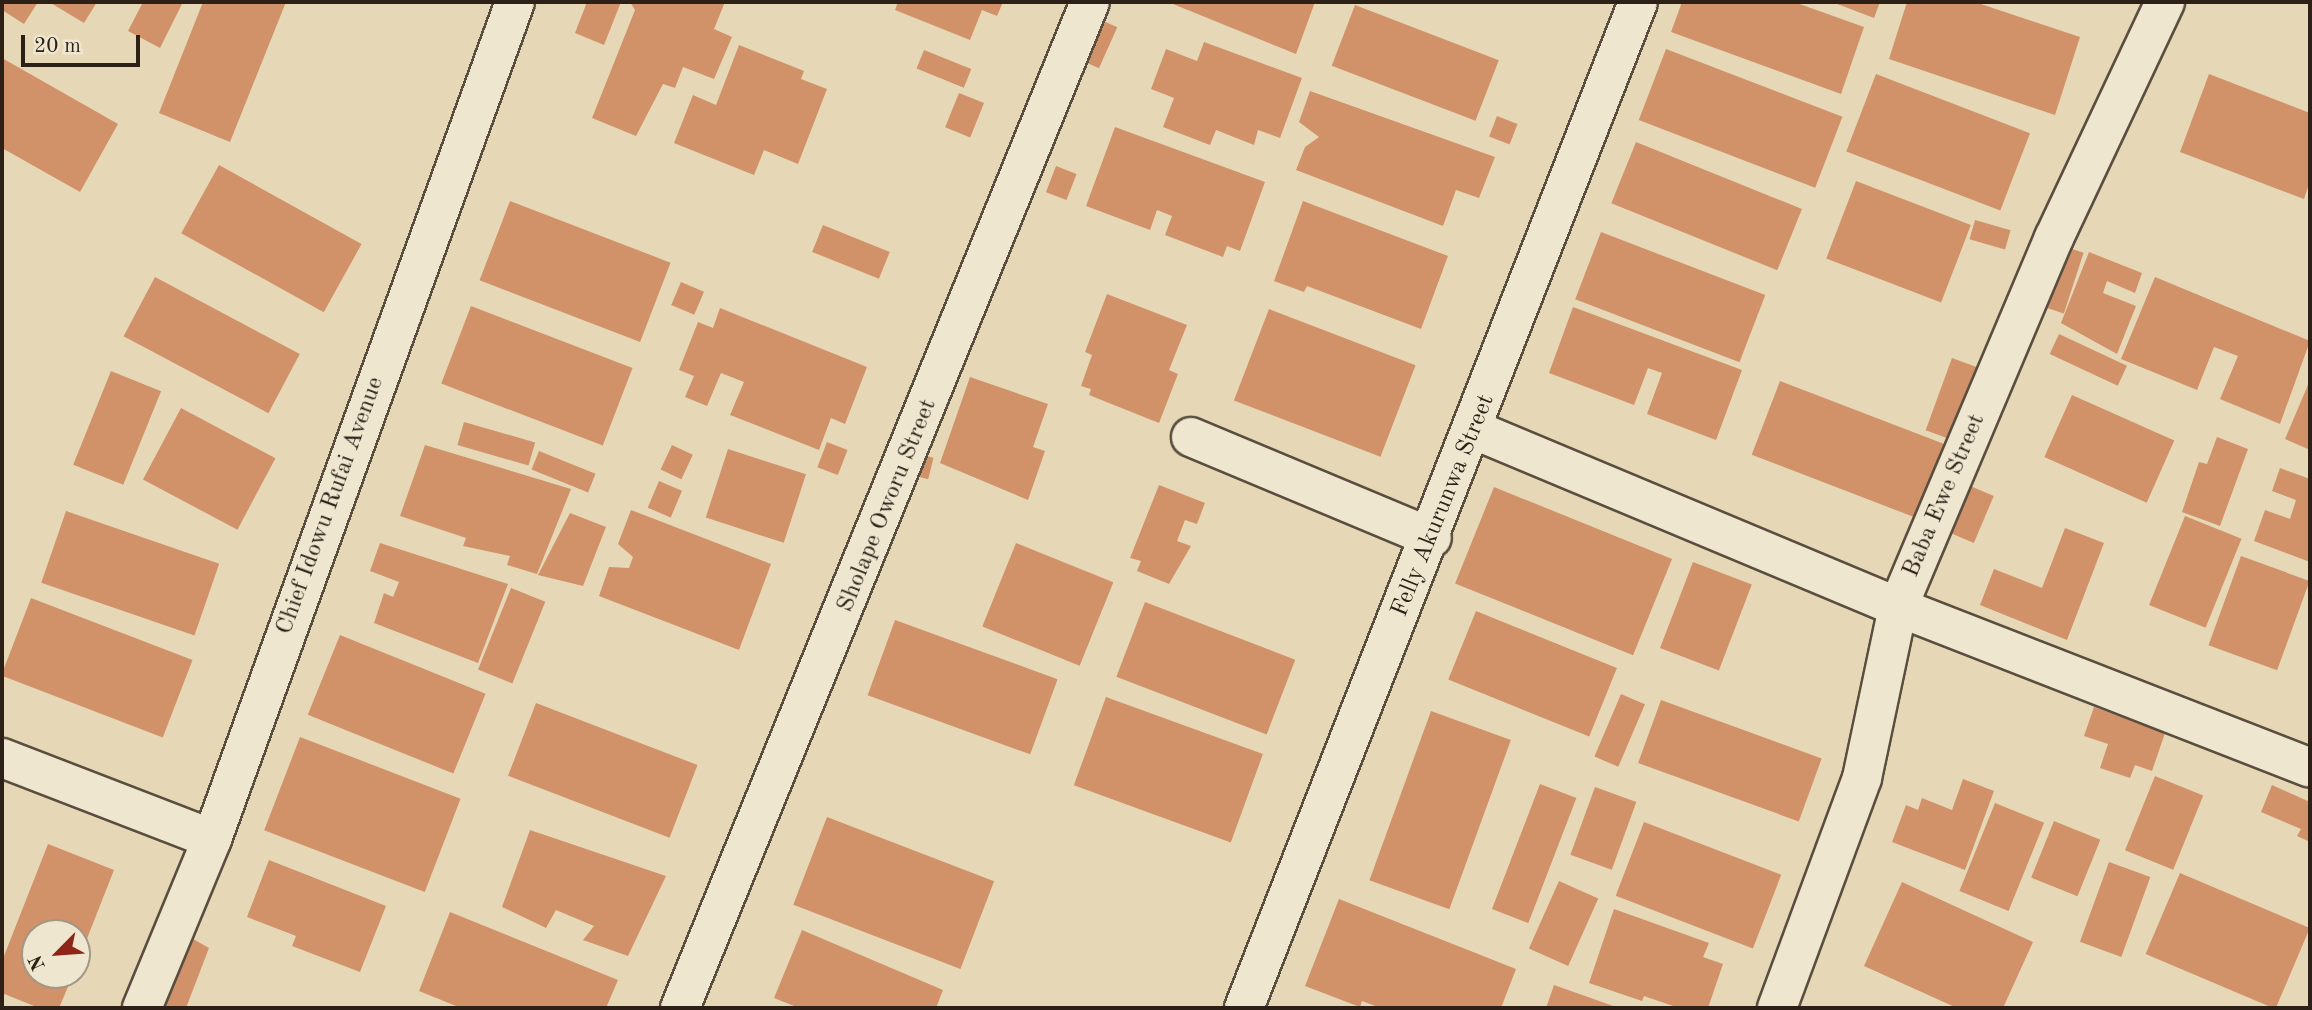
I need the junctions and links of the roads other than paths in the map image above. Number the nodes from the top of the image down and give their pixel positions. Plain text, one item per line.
1 (515, 2) edge
2 (1090, 2) edge
3 (1638, 2) edge
4 (2165, 2) edge
5 (1475, 430) junction
6 (1191, 436) dead end
7 (1432, 538) junction
8 (1898, 607) junction
9 (2, 758) edge
10 (2310, 768) edge
11 (212, 838) junction
12 (142, 1008) edge
13 (680, 1008) edge
14 (1244, 1008) edge
15 (1777, 1008) edge

1 - 11 street, Chief Idowu Rufai Avenue
2 - 13 street, Sholape Oworu Street
3 - 5 street, Felly Akurunwa Street
4 - 8 street, Baba Ewe Street
5 - 7 street, Felly Akurunwa Street
5 - 8 street
6 - 7 street
7 - 14 street, Felly Akurunwa Street
8 - 10 street
8 - 15 street, Baba Ewe Street
9 - 11 street
11 - 12 street, Chief Idowu Rufai Avenue

